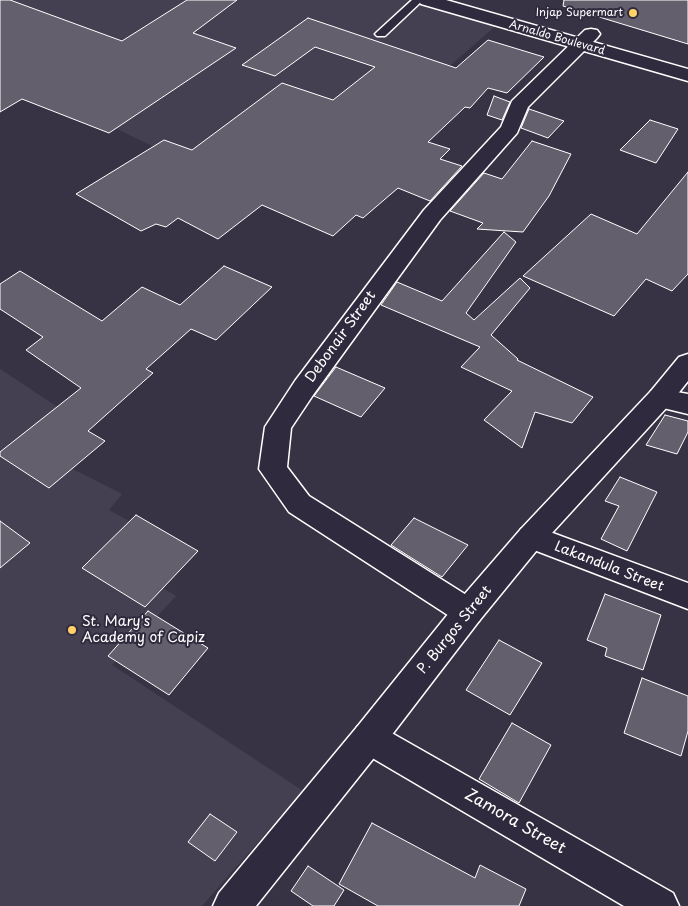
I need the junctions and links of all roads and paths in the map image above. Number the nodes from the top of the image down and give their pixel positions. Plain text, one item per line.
1 (418, 0) edge
2 (427, 0) edge
3 (472, 0) edge
4 (381, 34) dead end
5 (586, 40) junction
6 (688, 62) edge
7 (688, 75) edge
8 (688, 363) edge
9 (674, 401) edge
10 (531, 537) junction
11 (688, 596) edge
12 (468, 612) junction
13 (369, 738) junction
14 (232, 906) edge
15 (660, 906) edge

1 - 4 lane
2 - 5 main road, Arnaldo Boulevard
3 - 5 main road, Arnaldo Boulevard
5 - 6 main road, Arnaldo Boulevard
5 - 7 main road, Arnaldo Boulevard
5 - 12 main road, Debonair Street
8 - 9 main road, P. Burgos Street
9 - 10 main road, P. Burgos Street
10 - 11 main road, Lakandula Street
10 - 12 main road, P. Burgos Street
12 - 13 main road, P. Burgos Street
13 - 14 main road, P. Burgos Street
13 - 15 main road, Zamora Street

